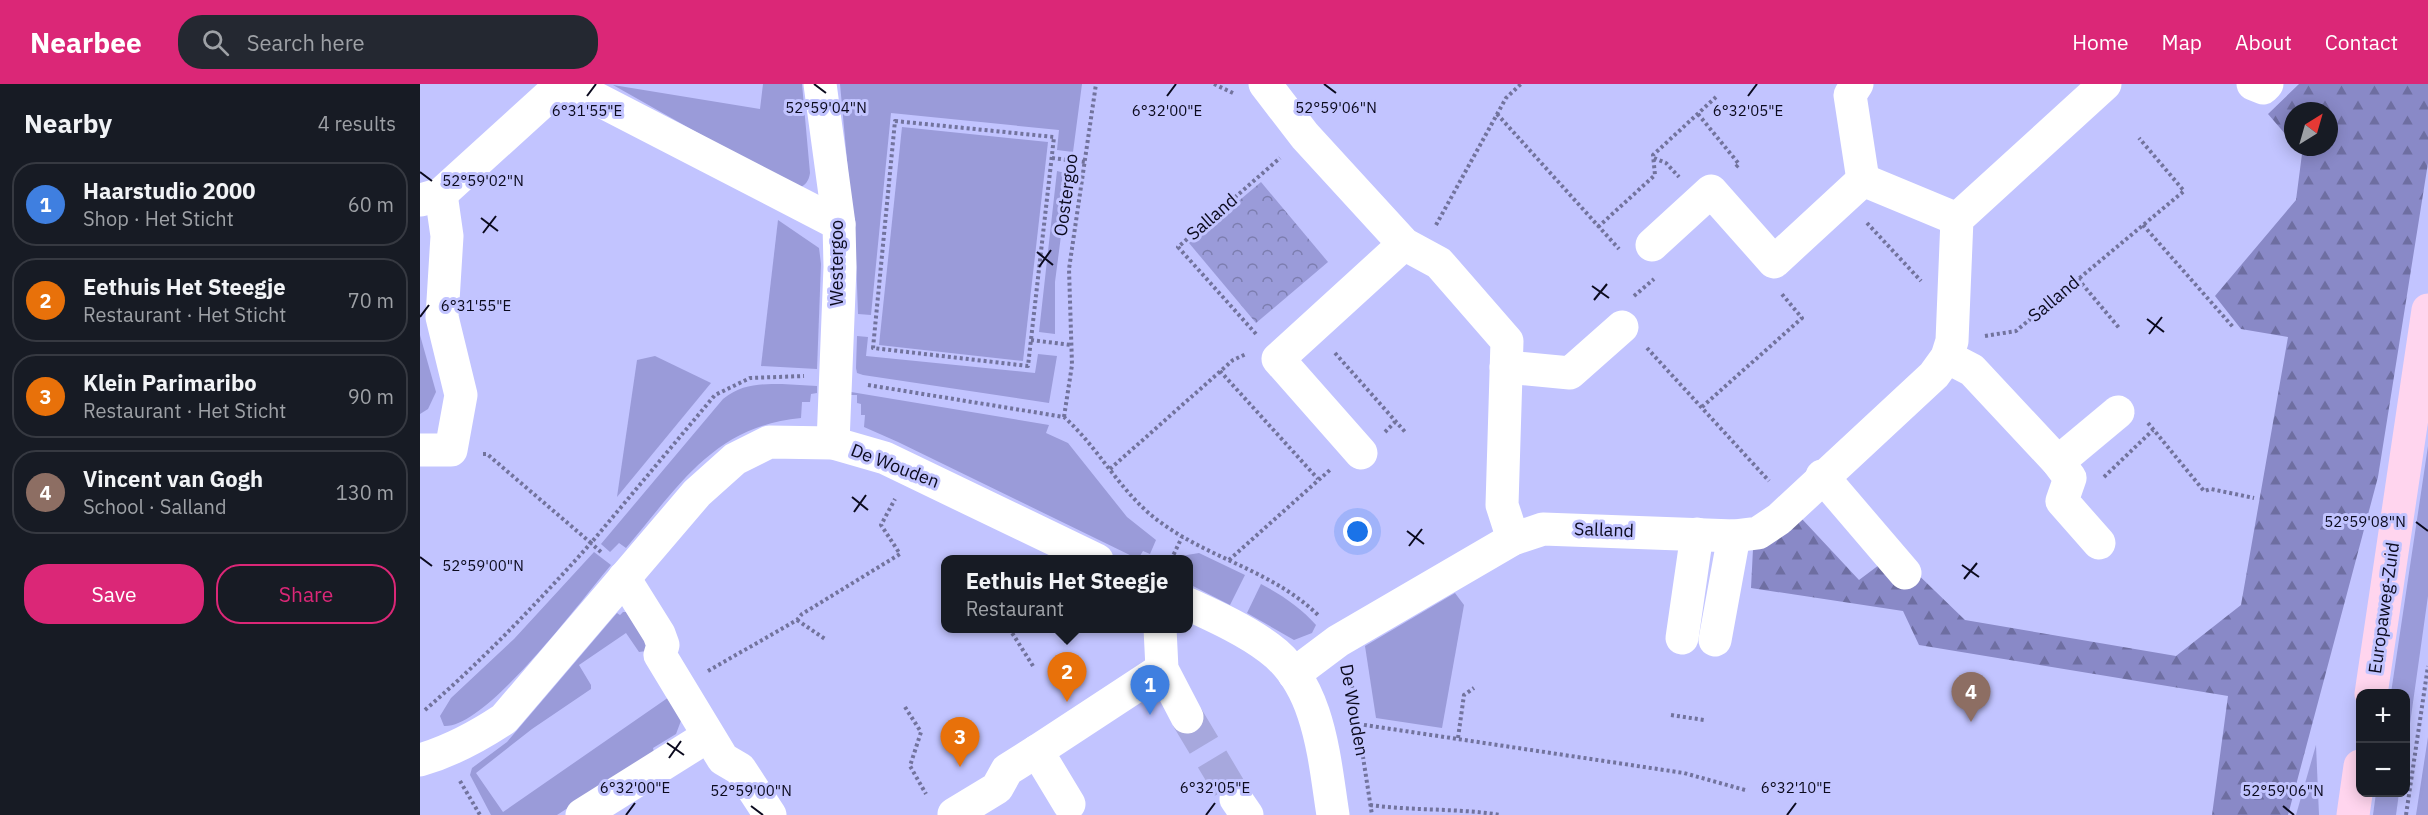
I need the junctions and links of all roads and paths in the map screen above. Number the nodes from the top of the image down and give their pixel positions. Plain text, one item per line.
1 (562, 84) edge
2 (568, 84) edge
3 (820, 84) edge
4 (1096, 84) edge
5 (1265, 84) edge
6 (1521, 84) edge
7 (1857, 84) edge
8 (2105, 84) edge
9 (2253, 84) edge
10 (2267, 84) edge
11 (1716, 97) dead end
12 (1497, 114) junction
13 (1698, 114) junction
14 (1305, 135) junction
15 (2139, 138) dead end
16 (1052, 158) junction
17 (1085, 162) junction
18 (1854, 189) junction
19 (1711, 191) junction
20 (430, 197) edge
21 (1957, 219) junction
22 (839, 224) junction
23 (2143, 225) junction
24 (1598, 227) junction
25 (1413, 248) junction
26 (1620, 251) dead end
27 (1647, 260) junction
28 (1774, 262) junction
29 (2078, 279) junction
30 (1649, 283) junction
31 (1953, 299) junction
32 (2428, 310) edge
33 (1622, 327) junction
34 (2233, 327) dead end
35 (1312, 328) junction
36 (2120, 330) dead end
37 (1031, 340) junction
38 (1071, 345) junction
39 (1949, 349) junction
40 (1278, 359) junction
41 (1233, 360) dead end
42 (1506, 367) junction
43 (1220, 371) junction
44 (1702, 407) junction
45 (2130, 414) joint
46 (1064, 417) joint
47 (1395, 422) junction
48 (1406, 434) dead end
49 (833, 443) junction
50 (435, 450) edge
51 (1361, 453) junction
52 (2058, 462) junction
53 (911, 469) junction
54 (1110, 469) junction
55 (1822, 476) junction
56 (1318, 479) junction
57 (2254, 498) dead end
58 (1792, 506) junction
59 (1697, 534) junction
60 (1734, 536) junction
61 (1182, 537) junction
62 (1513, 539) junction
63 (591, 543) junction
64 (2099, 543) dead end
65 (1087, 555) edge
66 (1173, 555) edge
67 (1229, 560) junction
68 (1905, 573) dead end
69 (624, 578) junction
70 (1193, 606) edge
71 (797, 620) junction
72 (1012, 633) edge
73 (1063, 633) edge
74 (1160, 633) edge
75 (1682, 638) dead end
76 (825, 639) dead end
77 (1715, 640) dead end
78 (1338, 641) junction
79 (1067, 645) dead end
80 (1033, 666) dead end
81 (2428, 666) edge
82 (1162, 669) junction
83 (1294, 674) junction
84 (681, 688) junction
85 (1474, 688) dead end
86 (2372, 689) edge
87 (905, 707) dead end
88 (422, 710) edge
89 (1671, 715) dead end
90 (1187, 717) tunnel mouth
91 (1704, 720) dead end
92 (1358, 724) junction
93 (708, 736) junction
94 (1458, 738) junction
95 (1036, 751) junction
96 (432, 757) edge
97 (1745, 790) dead end
98 (2356, 797) edge
99 (1069, 804) dead end
100 (1370, 805) junction
101 (954, 814) edge
102 (480, 815) edge
103 (582, 815) edge
104 (770, 815) edge
105 (1333, 815) edge
106 (1372, 815) edge
107 (1501, 815) edge
108 (2353, 815) edge
109 (2406, 815) edge

1 - 20 street
2 - 22 street
3 - 22 street, Westergoo
4 - 17 path, Oostergoo
5 - 14 street
6 - 12 path
7 - 18 street
8 - 21 street
9 - 10 street
11 - 13 path
12 - 24 path
12 - 25 path
13 - 19 path
13 - 24 path
14 - 25 street
14 - 40 path, Salland
15 - 23 path, Salland
16 - 17 path
16 - 37 path
16 - 37 path
17 - 38 path, Oostergoo
18 - 21 street
18 - 28 street
18 - 31 path
19 - 27 street
19 - 28 street
20 - 50 street
21 - 31 street
22 - 49 street, Westergoo
23 - 29 path, Salland
23 - 34 path
24 - 26 path
25 - 35 street
25 - 42 street
27 - 30 path
27 - 30 path
28 - 44 path
29 - 36 path
29 - 39 path, Salland
30 - 33 path
31 - 39 street
32 - 86 main road, Europaweg-Zuid
33 - 42 street
33 - 44 path
35 - 40 street
35 - 47 path
37 - 38 path
38 - 46 path, Oostergoo
39 - 52 street
39 - 55 street, Salland
40 - 51 street
41 - 43 path
42 - 62 street
43 - 54 path
43 - 56 path
44 - 58 path
45 - 52 street
45 - 57 path
46 - 54 path, De Wouden
47 - 48 path
47 - 51 path
49 - 53 street, De Wouden
49 - 69 street, De Wouden
50 - 63 path
51 - 56 path
52 - 64 street
53 - 65 street, De Wouden
53 - 71 path
54 - 61 path, De Wouden
55 - 58 street, Salland
55 - 68 street
56 - 67 path
58 - 60 street, Salland
59 - 60 street, Salland
59 - 62 street, Salland
59 - 75 street
60 - 77 street
61 - 66 path
61 - 67 path, De Wouden
62 - 78 street, Salland
63 - 69 path
63 - 88 path
67 - 78 path, De Wouden
69 - 84 street
69 - 96 street, De Wouden
70 - 83 street
71 - 76 path
71 - 84 path
72 - 80 path
73 - 79 path
74 - 82 street
78 - 83 street, Salland
78 - 92 path, De Wouden
81 - 109 path
82 - 90 street
82 - 95 street
83 - 105 street
84 - 93 street
85 - 94 path
87 - 101 path
89 - 91 path
92 - 94 path
92 - 100 path, De Wouden
93 - 103 street
93 - 104 street
94 - 97 path
95 - 99 street
95 - 101 street
96 - 102 path
98 - 108 main road
100 - 106 path, De Wouden
100 - 107 path

